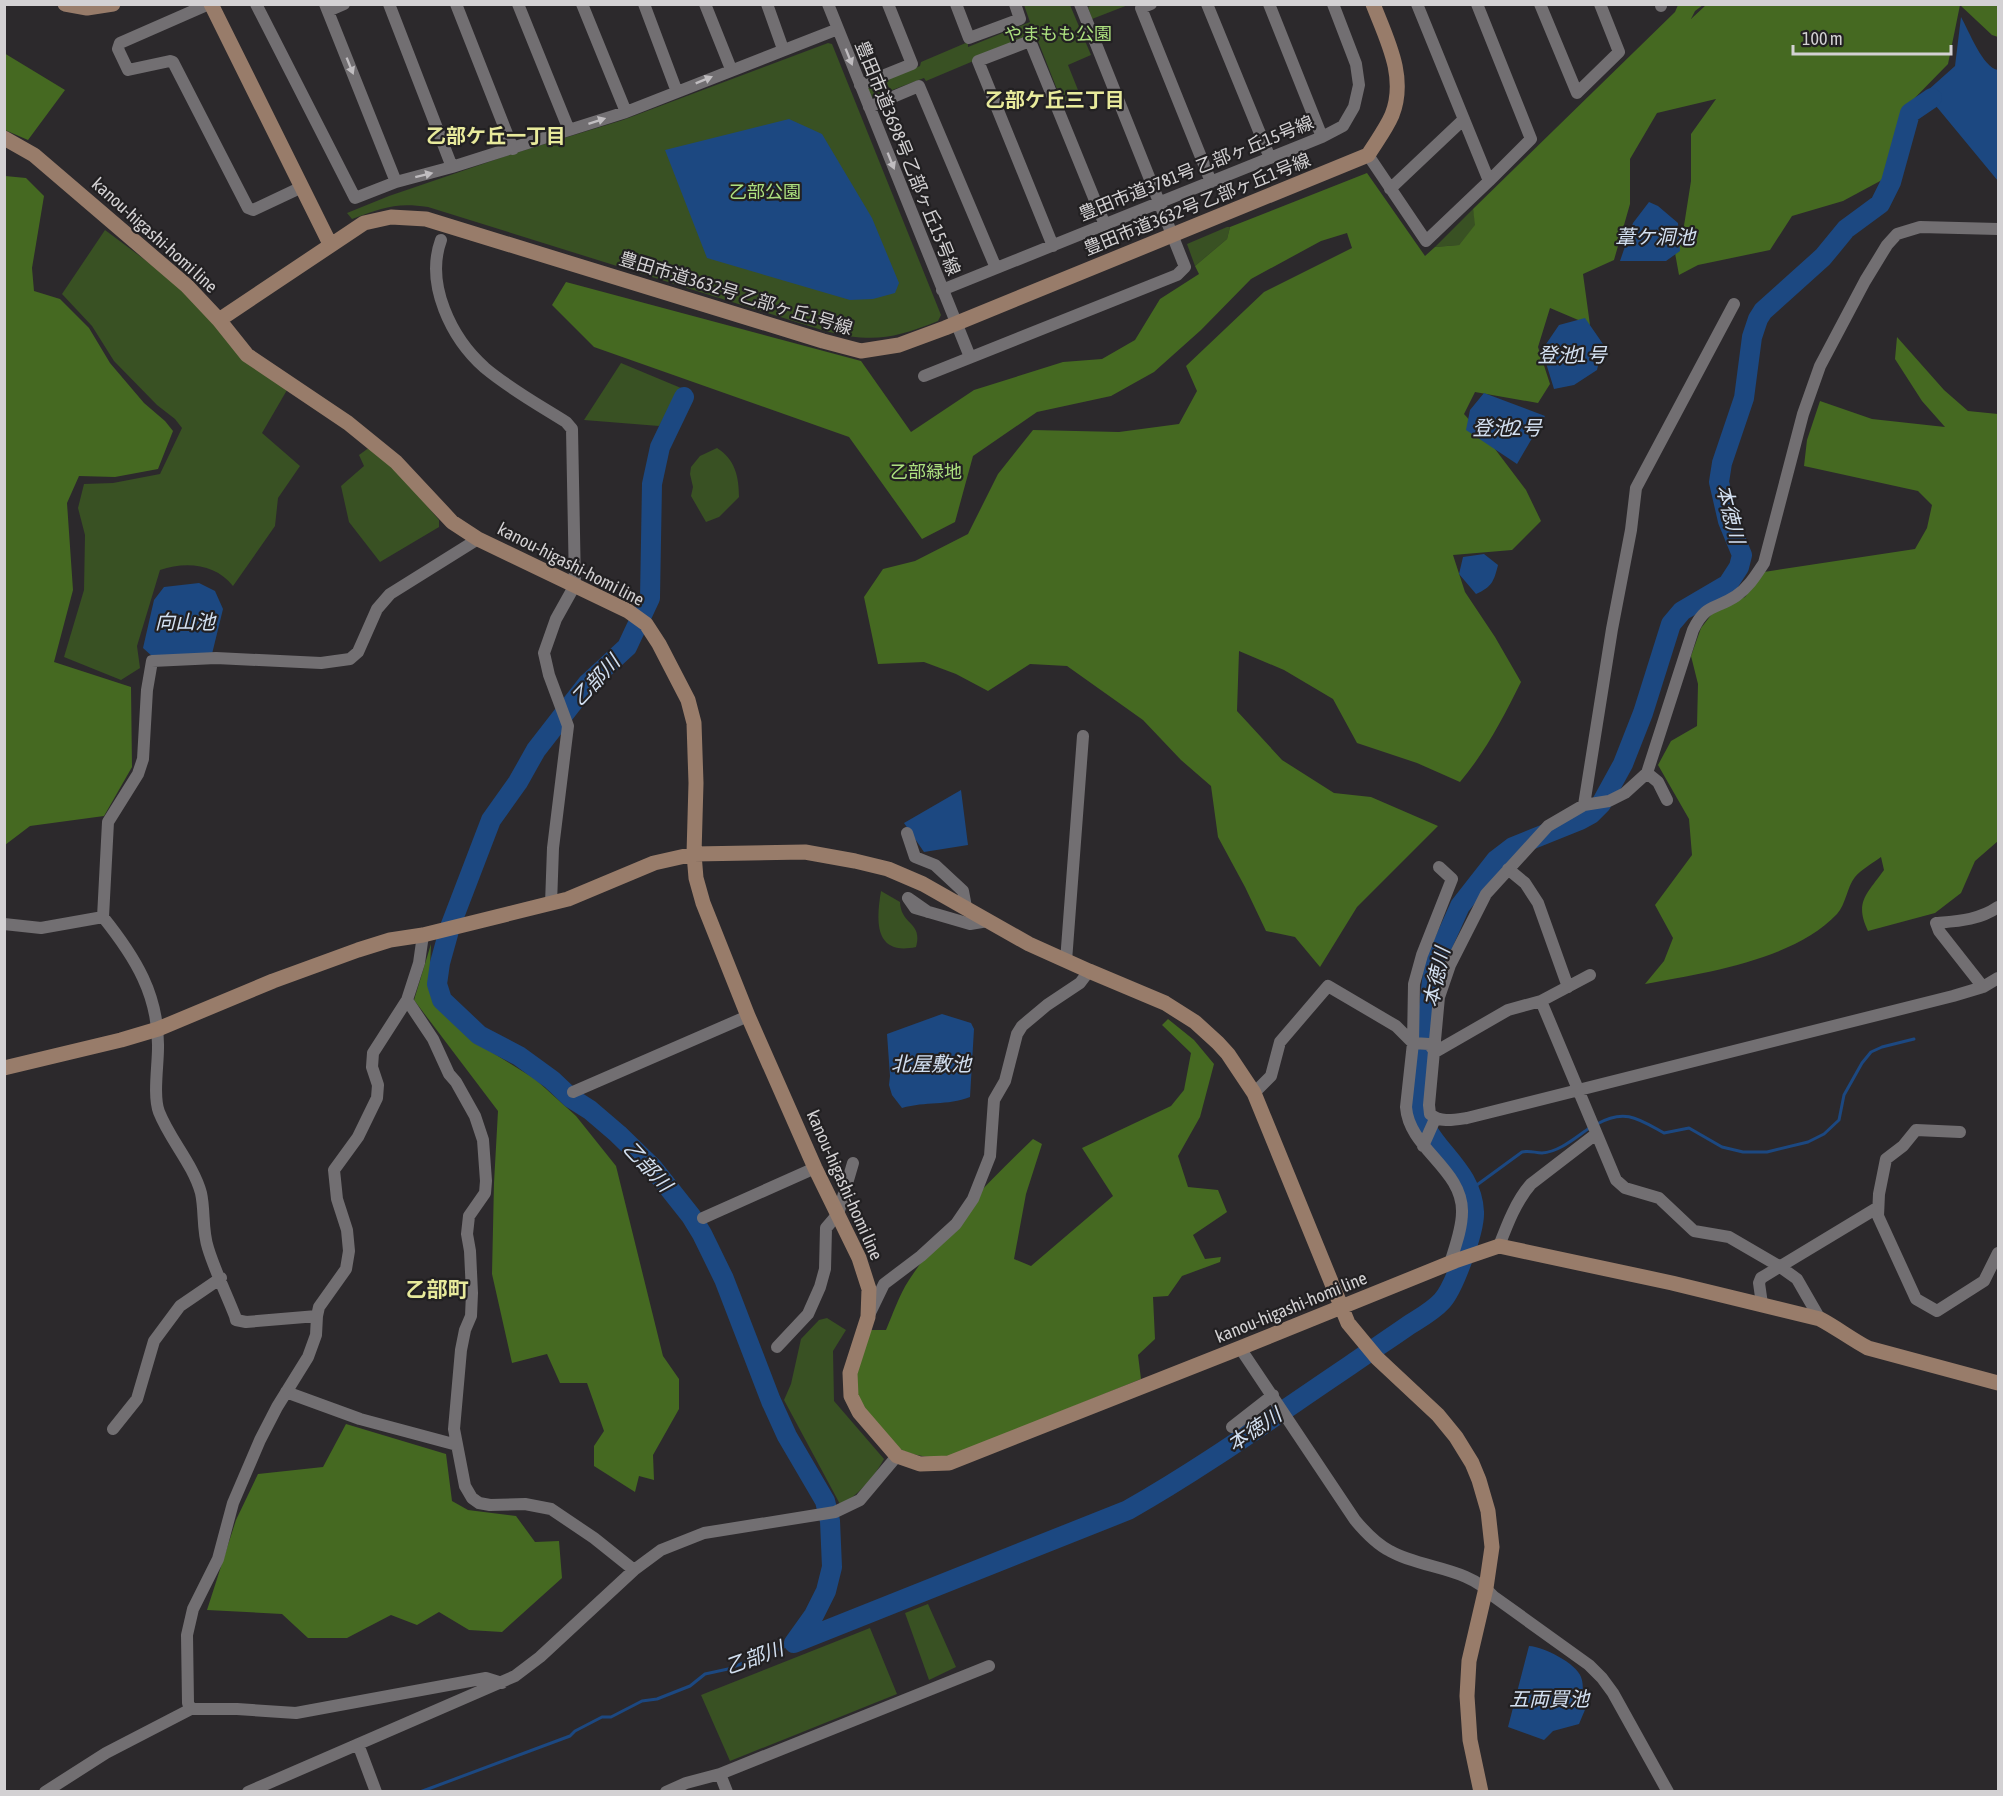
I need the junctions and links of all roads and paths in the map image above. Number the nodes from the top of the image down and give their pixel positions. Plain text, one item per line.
1 (65, 4) edge
2 (113, 4) edge
3 (210, 4) edge
4 (256, 4) edge
5 (344, 4) edge
6 (389, 4) edge
7 (456, 4) edge
8 (518, 4) edge
9 (582, 4) edge
10 (644, 4) edge
11 (705, 4) edge
12 (767, 4) edge
13 (828, 4) edge
14 (888, 4) edge
15 (956, 4) edge
16 (1015, 4) edge
17 (1151, 4) edge
18 (1207, 4) edge
19 (1269, 4) edge
20 (1332, 4) edge
21 (1373, 4) edge
22 (1417, 4) edge
23 (1477, 4) edge
24 (1540, 4) edge
25 (1600, 4) edge
26 (1080, 5) edge
27 (327, 8) edge
28 (838, 29) junction
29 (783, 49) junction
30 (732, 69) junction
31 (860, 85) junction
32 (677, 92) junction
33 (869, 107) junction
34 (626, 112) junction
35 (1464, 119) junction
36 (568, 130) junction
37 (1322, 137) junction
38 (4, 138) edge
39 (513, 149) junction
40 (1368, 155) junction
41 (1270, 159) junction
42 (452, 167) junction
43 (1489, 181) junction
44 (396, 182) junction
45 (1211, 182) junction
46 (302, 187) junction
47 (1390, 189) junction
48 (1160, 203) junction
49 (1105, 225) junction
50 (1998, 229) edge
51 (1172, 235) junction
52 (441, 240) dead end
53 (330, 244) junction
54 (1053, 246) junction
55 (996, 268) junction
56 (942, 290) junction
57 (1734, 304) dead end
58 (219, 320) junction
59 (955, 324) junction
60 (970, 357) junction
61 (924, 376) dead end
62 (478, 539) junction
63 (575, 585) junction
64 (1083, 736) dead end
65 (1647, 773) junction
66 (1667, 800) dead end
67 (1589, 804) junction
68 (907, 833) dead end
69 (694, 854) junction
70 (1510, 866) junction
71 (1439, 867) dead end
72 (550, 904) junction
73 (966, 907) junction
74 (1998, 907) edge
75 (928, 912) dead end
76 (103, 917) junction
77 (988, 921) junction
78 (4, 924) edge
79 (429, 933) junction
80 (1066, 961) junction
81 (1089, 971) junction
82 (1590, 975) dead end
83 (1998, 978) edge
84 (1568, 987) junction
85 (1983, 987) junction
86 (407, 1000) junction
87 (1541, 1000) junction
88 (748, 1016) junction
89 (158, 1029) junction
90 (1413, 1043) junction
91 (1432, 1048) junction
92 (4, 1068) edge
93 (573, 1092) dead end
94 (1579, 1092) junction
95 (1254, 1093) junction
96 (1435, 1119) junction
97 (1960, 1132) dead end
98 (1596, 1134) junction
99 (1423, 1146) junction
100 (853, 1163) dead end
101 (815, 1168) junction
102 (1877, 1208) junction
103 (838, 1214) junction
104 (703, 1218) dead end
105 (1499, 1246) junction
106 (1998, 1253) edge
107 (1457, 1260) junction
108 (1779, 1266) junction
109 (221, 1278) junction
110 (1762, 1304) junction
111 (1341, 1308) junction
112 (316, 1316) junction
113 (868, 1317) junction
114 (1820, 1318) junction
115 (777, 1347) dead end
116 (1240, 1348) junction
117 (1998, 1383) edge
118 (286, 1392) junction
119 (1273, 1396) junction
120 (1232, 1427) dead end
121 (113, 1429) dead end
122 (457, 1445) junction
123 (897, 1456) junction
124 (634, 1570) junction
125 (1486, 1588) junction
126 (989, 1666) dead end
127 (502, 1683) junction
128 (191, 1708) junction
129 (357, 1744) junction
130 (720, 1774) junction
131 (45, 1791) edge
132 (248, 1791) edge
133 (376, 1791) edge
134 (666, 1791) edge
135 (728, 1791) edge
136 (1481, 1791) edge
137 (1668, 1791) edge

1 - 2 street
3 - 46 street
3 - 46 street
4 - 44 street
5 - 27 street
6 - 42 street
7 - 39 street
8 - 36 street
9 - 34 street
10 - 32 street
11 - 30 street
12 - 29 street
13 - 28 street, 豊田市道3698号 乙部ヶ丘15号線
14 - 31 street
15 - 16 street
17 - 45 street
18 - 41 street
19 - 37 street
20 - 37 street, 豊田市道3781号 乙部ヶ丘15号線
21 - 40 street
22 - 35 street
23 - 43 street
24 - 25 street
26 - 48 street
27 -> 44 street
28 - 29 street
28 -> 31 street, 豊田市道3698号 乙部ヶ丘15号線
29 - 30 street
32 -> 30 street
31 - 33 street, 豊田市道3698号 乙部ヶ丘15号線
32 - 34 street
33 - 55 street
33 -> 56 street, 豊田市道3698号 乙部ヶ丘15号線
36 -> 34 street
35 - 43 street
35 - 47 street
36 - 39 street
37 - 41 street, 豊田市道3781号 乙部ヶ丘15号線
38 - 58 street, kanou-higashi-homi line
39 - 42 street
40 - 47 street
40 - 51 street, 豊田市道3632号 乙部ヶ丘1号線
41 - 45 street, 豊田市道3781号 乙部ヶ丘15号線
44 -> 42 street
43 - 47 street
45 - 48 street, 豊田市道3781号 乙部ヶ丘15号線
46 - 53 street
48 - 49 street, 豊田市道3781号 乙部ヶ丘15号線
48 - 51 street
49 - 54 street, 豊田市道3781号 乙部ヶ丘15号線
49 - 54 street
50 - 65 street
51 - 59 street, 豊田市道3632号 乙部ヶ丘1号線
51 - 60 street
52 - 63 street
53 - 58 street, 豊田市道3632号 乙部ヶ丘1号線
53 - 59 street, 豊田市道3632号 乙部ヶ丘1号線
54 - 55 street, 豊田市道3781号 乙部ヶ丘15号線
55 - 56 street, 豊田市道3781号 乙部ヶ丘15号線
56 - 59 street, 豊田市道3698号 乙部ヶ丘15号線
57 - 67 street
58 - 62 street, kanou-higashi-homi line
59 - 60 street, 豊田市道3698号 乙部ヶ丘15号線
60 - 61 street
62 - 63 street, kanou-higashi-homi line
62 - 76 street
63 - 69 street, kanou-higashi-homi line
63 - 72 street
64 - 80 street
65 - 66 street
65 - 67 street
67 - 70 street
68 - 73 street
69 - 72 street
69 - 73 street
69 - 88 street, kanou-higashi-homi line
70 - 84 street
70 - 91 street
71 - 90 street
72 - 79 street
73 - 77 street
74 - 85 street
75 - 77 street
76 - 78 street
76 - 89 street
77 - 80 street
79 - 86 street
79 - 89 street
80 - 81 street
81 - 95 street
81 - 113 street
82 - 84 street
83 - 85 street
84 - 87 street
85 - 94 street
86 - 112 street
86 - 122 street
87 - 91 street
87 - 94 street
88 - 93 street
88 - 101 street, kanou-higashi-homi line
89 - 92 street
89 - 109 street
90 - 91 street
90 - 95 street
90 - 99 street
91 - 96 street
94 - 96 street
94 - 98 street
95 - 111 street
96 - 99 street
97 - 102 street
98 - 105 street
98 - 108 street
99 - 107 street
100 - 103 street
101 - 103 street, kanou-higashi-homi line
101 - 104 street
102 - 106 street
102 - 108 street
103 - 113 street, kanou-higashi-homi line
103 - 115 street
105 - 107 street, kanou-higashi-homi line
105 - 110 street
107 - 111 street, kanou-higashi-homi line
108 - 110 street
108 - 114 street
109 - 112 street
109 - 121 street
110 - 114 street
111 - 116 street, kanou-higashi-homi line
111 - 125 street
112 - 118 street
113 - 123 street, kanou-higashi-homi line
114 - 117 street
116 - 119 street
116 - 123 street, kanou-higashi-homi line
118 - 122 street
118 - 128 street
119 - 120 street
119 - 125 street
122 - 124 street
123 - 124 street
124 - 127 street
125 - 136 street
125 - 137 street
126 - 130 street
127 - 128 street
127 - 129 street
128 - 131 street
129 - 132 street
129 - 133 street
130 - 134 street
130 - 135 street

